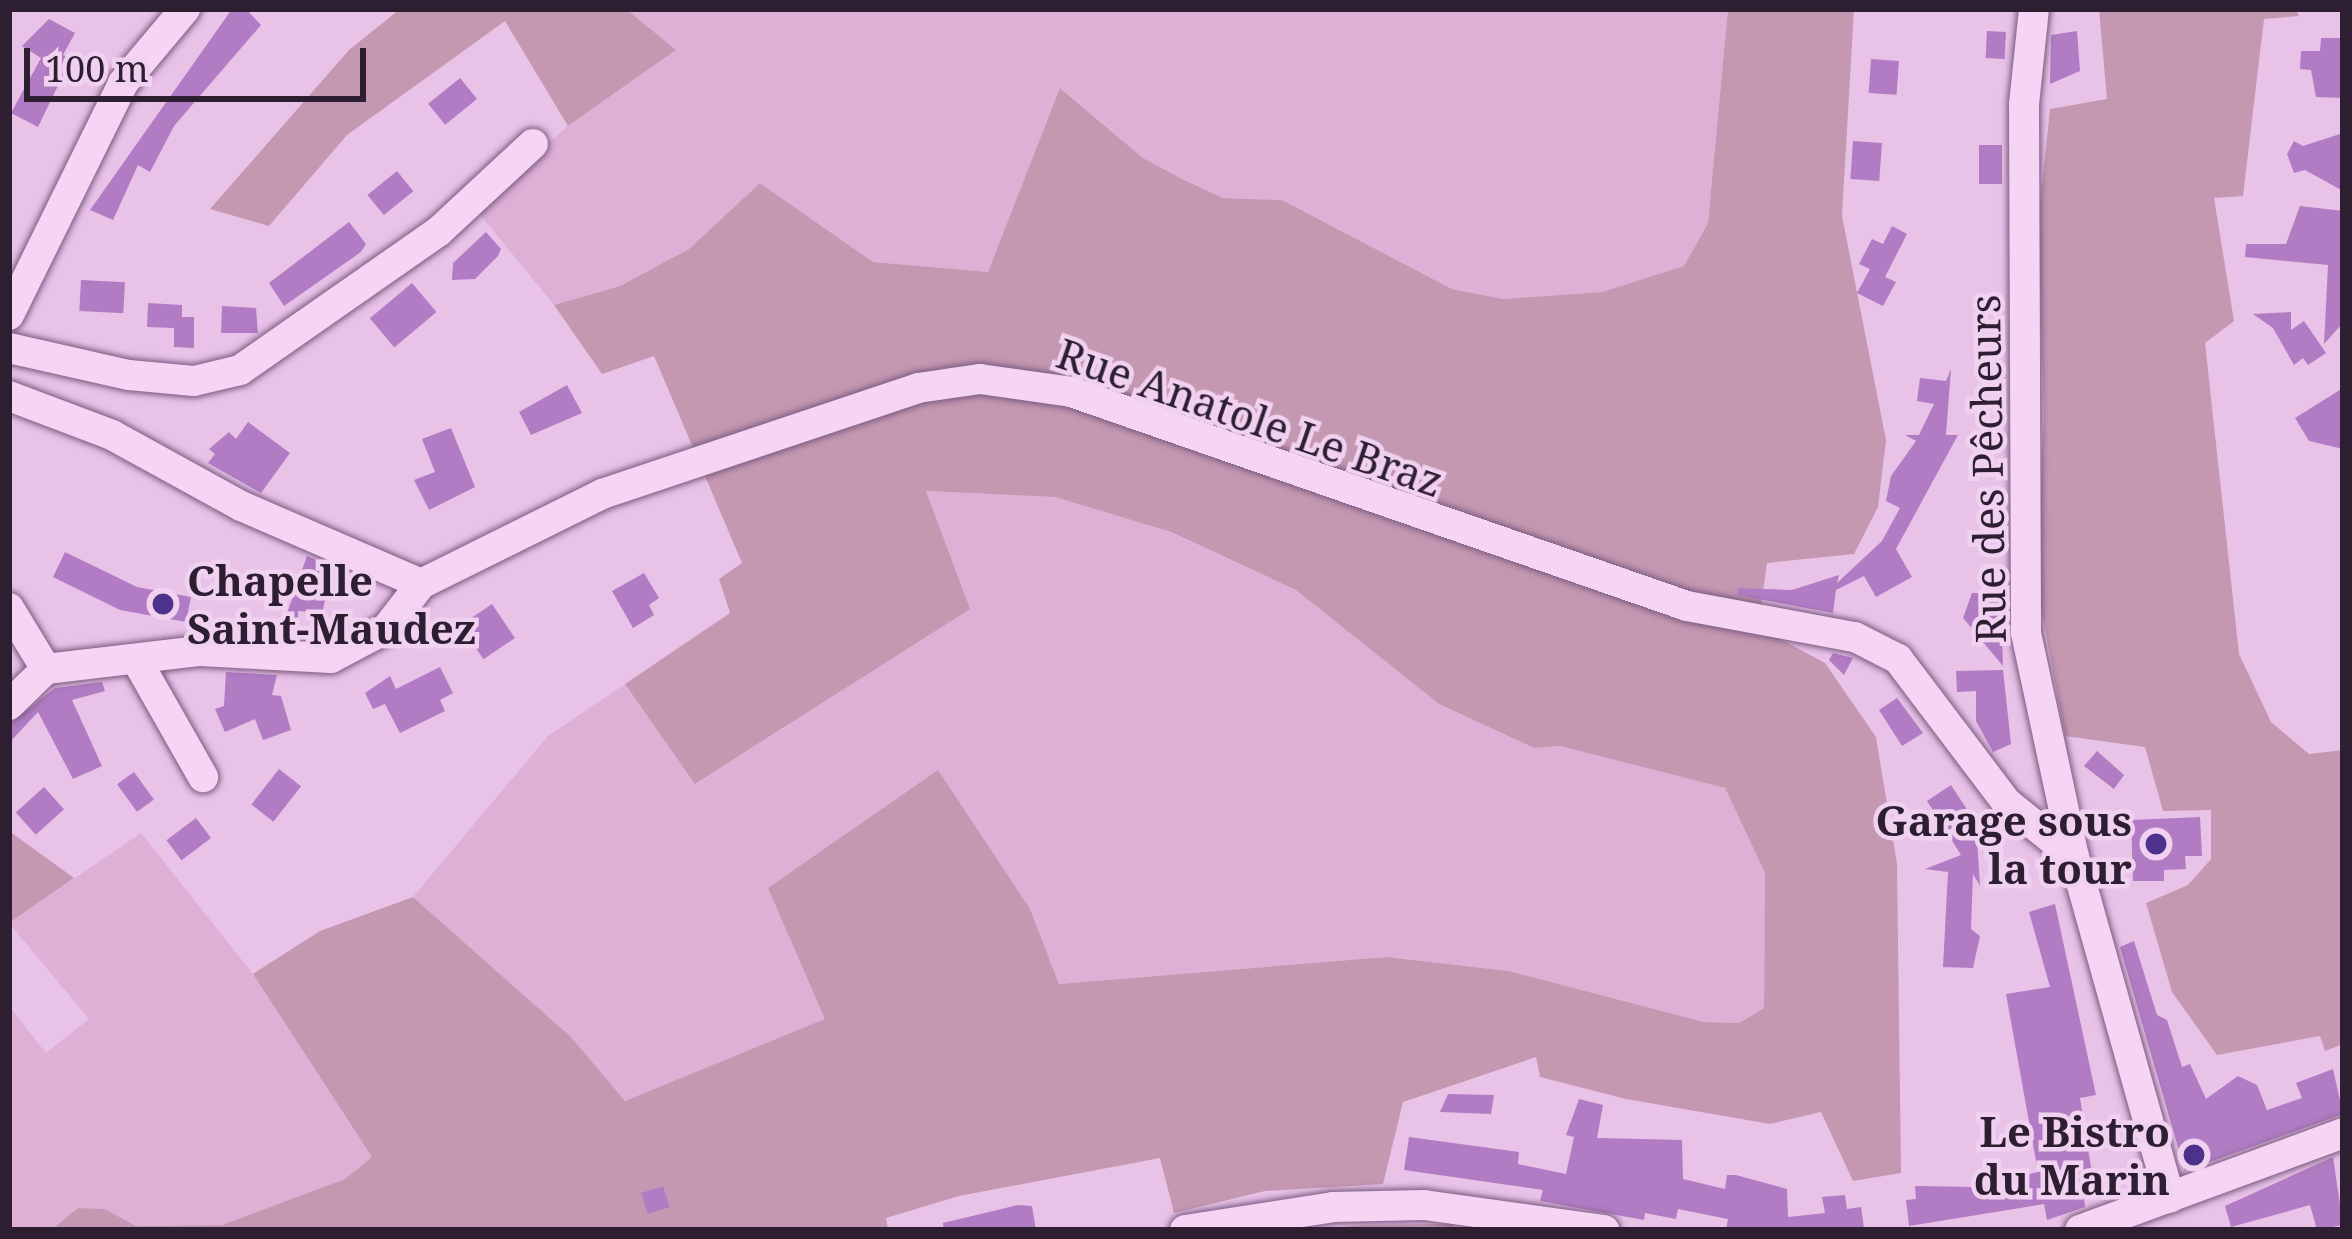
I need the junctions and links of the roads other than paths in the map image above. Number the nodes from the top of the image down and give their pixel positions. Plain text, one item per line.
1 (185, 9) edge
2 (2034, 9) edge
3 (532, 144) dead end
4 (9, 315) edge
5 (9, 348) edge
6 (9, 396) edge
7 (422, 584) junction
8 (9, 608) edge
9 (136, 658) junction
10 (46, 669) junction
11 (9, 705) edge
12 (203, 777) dead end
13 (2074, 856) junction
14 (2343, 1133) edge
15 (2159, 1212) edge
16 (1185, 1230) edge
17 (1604, 1230) edge
18 (2080, 1230) edge

1 - 4 street
2 - 13 street, Rue des Pêcheurs
3 - 5 street
6 - 7 street
7 - 9 street
7 - 13 street, Rue Anatole Le Braz
8 - 10 street
9 - 10 street
9 - 12 street
10 - 11 street
13 - 15 street, Rue des Pêcheurs
14 - 15 street
15 - 18 street
16 - 17 street

